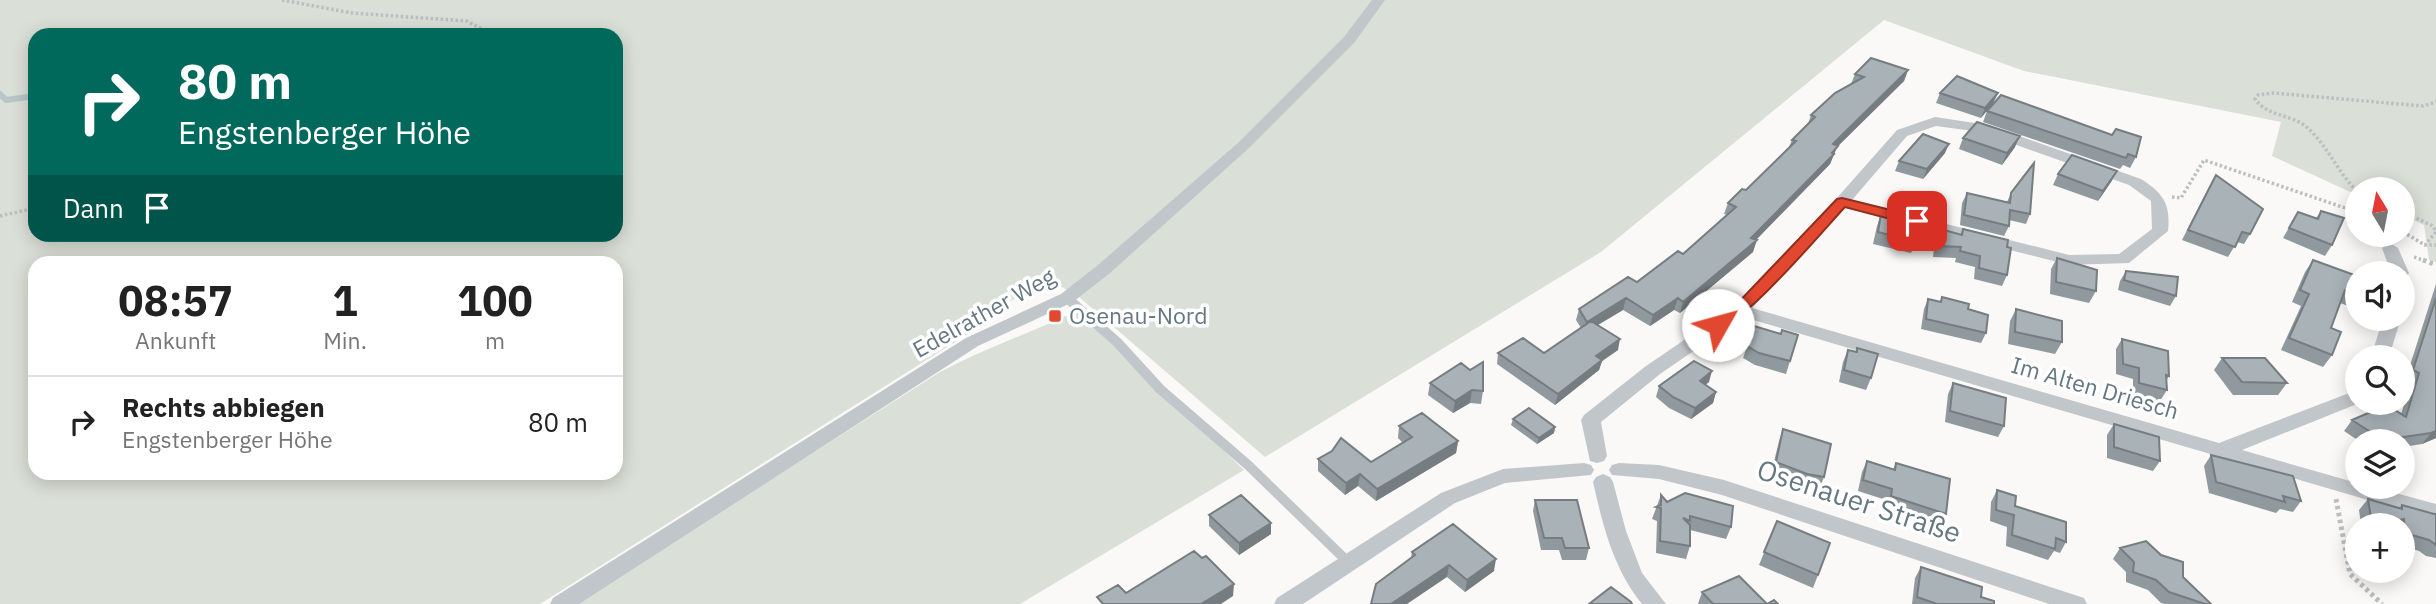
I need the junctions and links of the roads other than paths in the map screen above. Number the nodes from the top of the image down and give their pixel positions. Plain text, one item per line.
1 (1379, 0) edge
2 (1842, 202) junction
3 (2390, 248) dead end
4 (2395, 261) edge
5 (1067, 298) junction
6 (1740, 310) junction
7 (2345, 402) edge
8 (2222, 450) junction
9 (1591, 463) junction
10 (1611, 476) junction
11 (2436, 512) edge
12 (1349, 563) junction
13 (1313, 595) edge
14 (561, 604) edge
15 (1285, 604) edge
16 (1655, 604) edge
17 (2076, 604) edge

1 - 5 street, Edelrather Weg
2 - 2 street
2 - 6 street
3 - 4 street
5 - 12 lane
5 - 14 street, Edelrather Weg
6 - 8 street, Im Alten Driesch
6 - 9 street
7 - 8 street
8 - 11 street, Im Alten Driesch
9 - 10 street, Osenauer Straße
9 - 12 street
10 - 16 street
10 - 17 street, Osenauer Straße
12 - 13 street
13 - 15 street

